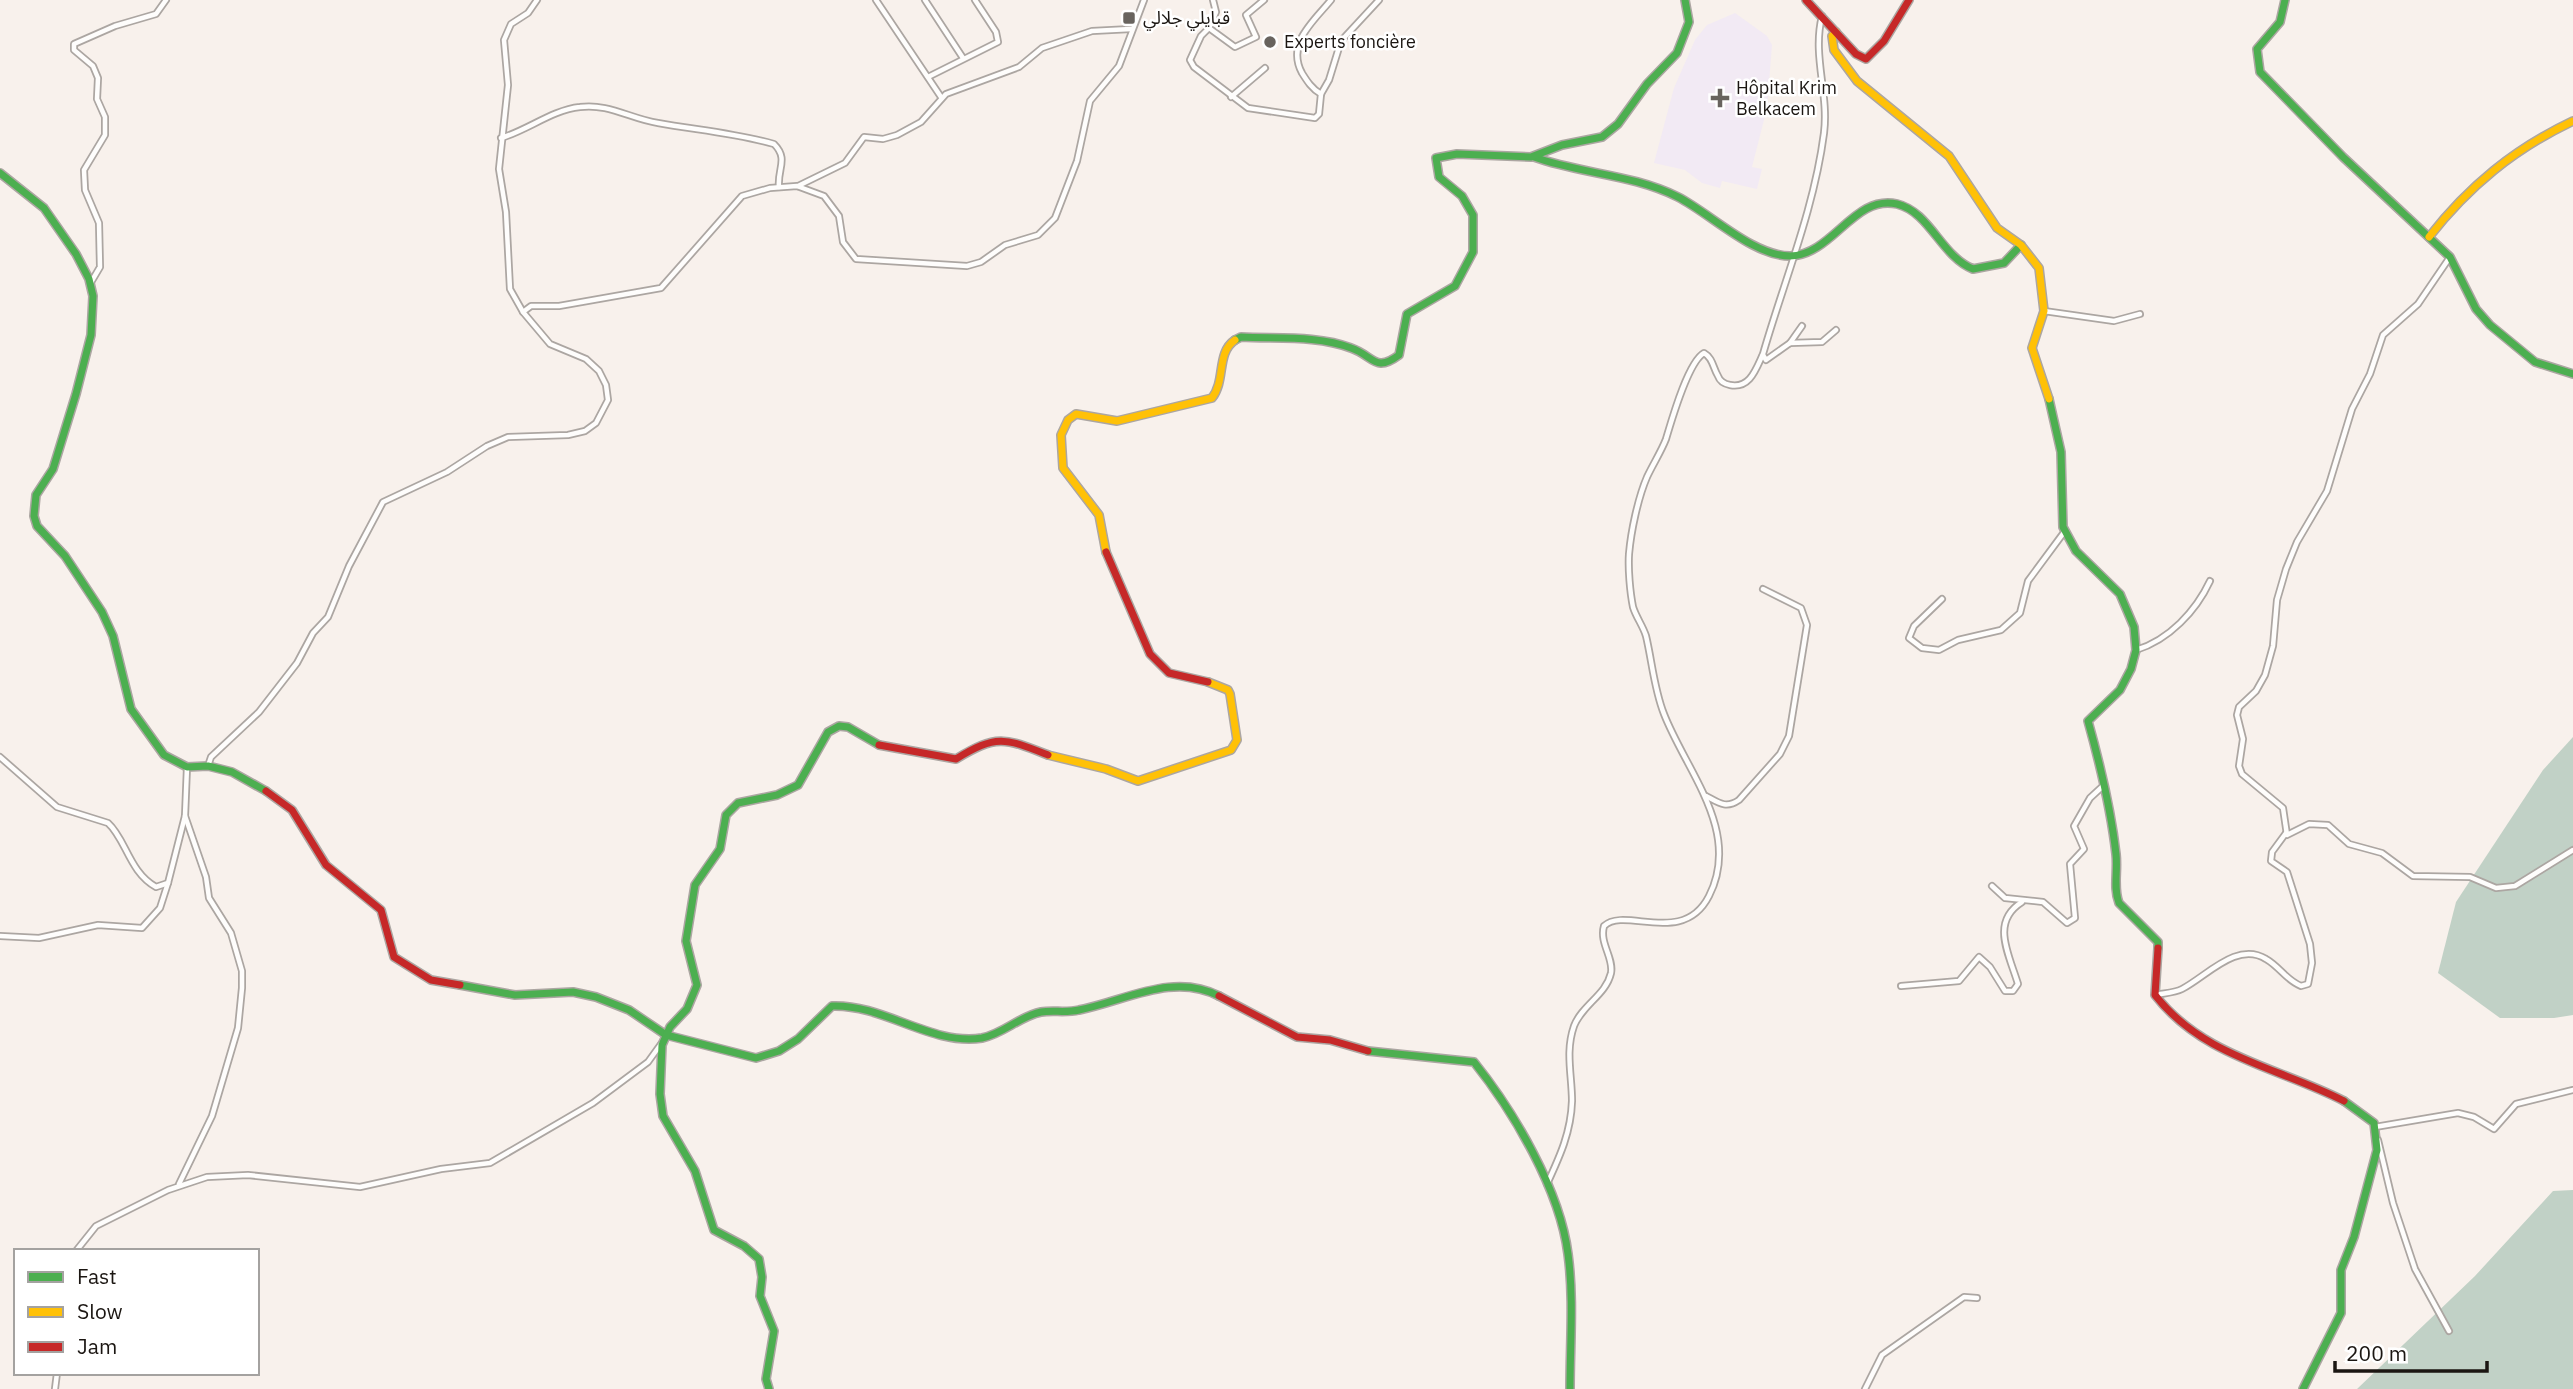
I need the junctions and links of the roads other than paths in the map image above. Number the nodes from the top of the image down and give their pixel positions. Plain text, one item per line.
1 (166, 0) edge
2 (537, 0) edge
3 (876, 0) edge
4 (925, 0) edge
5 (975, 0) edge
6 (1143, 0) edge
7 (1213, 0) edge
8 (1264, 0) edge
9 (1331, 0) edge
10 (1379, 0) edge
11 (1685, 0) edge
12 (1806, 0) edge
13 (1909, 0) edge
14 (2285, 0) edge
15 (1822, 15) junction
16 (1209, 28) junction
17 (1131, 29) junction
18 (1836, 32) junction
19 (963, 58) junction
20 (1265, 68) dead end
21 (928, 77) junction
22 (1321, 94) junction
23 (941, 97) junction
24 (1231, 97) junction
25 (2573, 121) edge
26 (501, 138) junction
27 (1534, 157) junction
28 (0, 173) edge
29 (797, 186) junction
30 (779, 187) junction
31 (2428, 237) junction
32 (2021, 245) junction
33 (1795, 256) junction
34 (2450, 257) junction
35 (90, 284) junction
36 (2044, 311) junction
37 (523, 312) junction
38 (2140, 314) dead end
39 (1802, 326) dead end
40 (1836, 330) dead end
41 (1790, 343) junction
42 (1763, 354) junction
43 (2573, 374) edge
44 (2065, 531) junction
45 (2210, 581) dead end
46 (1763, 589) dead end
47 (1942, 598) dead end
48 (2136, 650) junction
49 (0, 757) edge
50 (208, 766) junction
51 (187, 767) junction
52 (2103, 785) junction
53 (1705, 796) junction
54 (185, 816) junction
55 (2286, 833) junction
56 (2573, 850) edge
57 (168, 883) junction
58 (1992, 886) dead end
59 (2023, 902) junction
60 (0, 936) edge
61 (1901, 986) dead end
62 (2155, 995) junction
63 (665, 1037) junction
64 (2573, 1090) edge
65 (2376, 1130) junction
66 (1547, 1184) junction
67 (179, 1185) junction
68 (78, 1249) edge
69 (1977, 1298) dead end
70 (2449, 1331) dead end
71 (769, 1389) edge
72 (1570, 1389) edge
73 (1865, 1389) edge
74 (2303, 1389) edge

1 - 35 street
2 - 26 street
3 - 21 street
4 - 19 street
5 - 19 street
6 - 17 street
7 - 16 street
8 - 16 street
9 - 22 street
10 - 22 street
11 - 27 street
12 - 15 street
13 - 18 street
14 - 31 street
15 - 18 street
15 - 33 street
16 - 24 street
17 - 23 street
17 - 29 street
18 - 32 street
19 - 21 street
20 - 24 street
21 - 23 street
22 - 24 street
23 - 29 street
25 - 31 street
26 - 30 street
26 - 37 street
27 - 33 street
27 - 63 street
28 - 35 street
29 - 30 street
30 - 37 street
31 - 34 street
32 - 33 street
32 - 36 street
33 - 42 street
34 - 43 street
34 - 55 street
35 - 51 street
36 - 38 street
36 - 44 street
37 - 50 street
39 - 41 street
40 - 41 street
41 - 42 street
42 - 53 street
44 - 47 street
44 - 48 street
45 - 48 street
46 - 53 street
48 - 52 street
49 - 57 street
50 - 51 street
50 - 63 street
51 - 54 street
52 - 59 street
52 - 62 street
53 - 66 street
54 - 57 street
54 - 67 street
55 - 56 street
55 - 62 street
57 - 60 street
58 - 59 street
59 - 61 street
62 - 65 street
63 - 66 street
63 - 67 street
63 - 71 street
64 - 65 street
65 - 70 street
65 - 74 street
66 - 72 street
67 - 68 street
69 - 73 street

